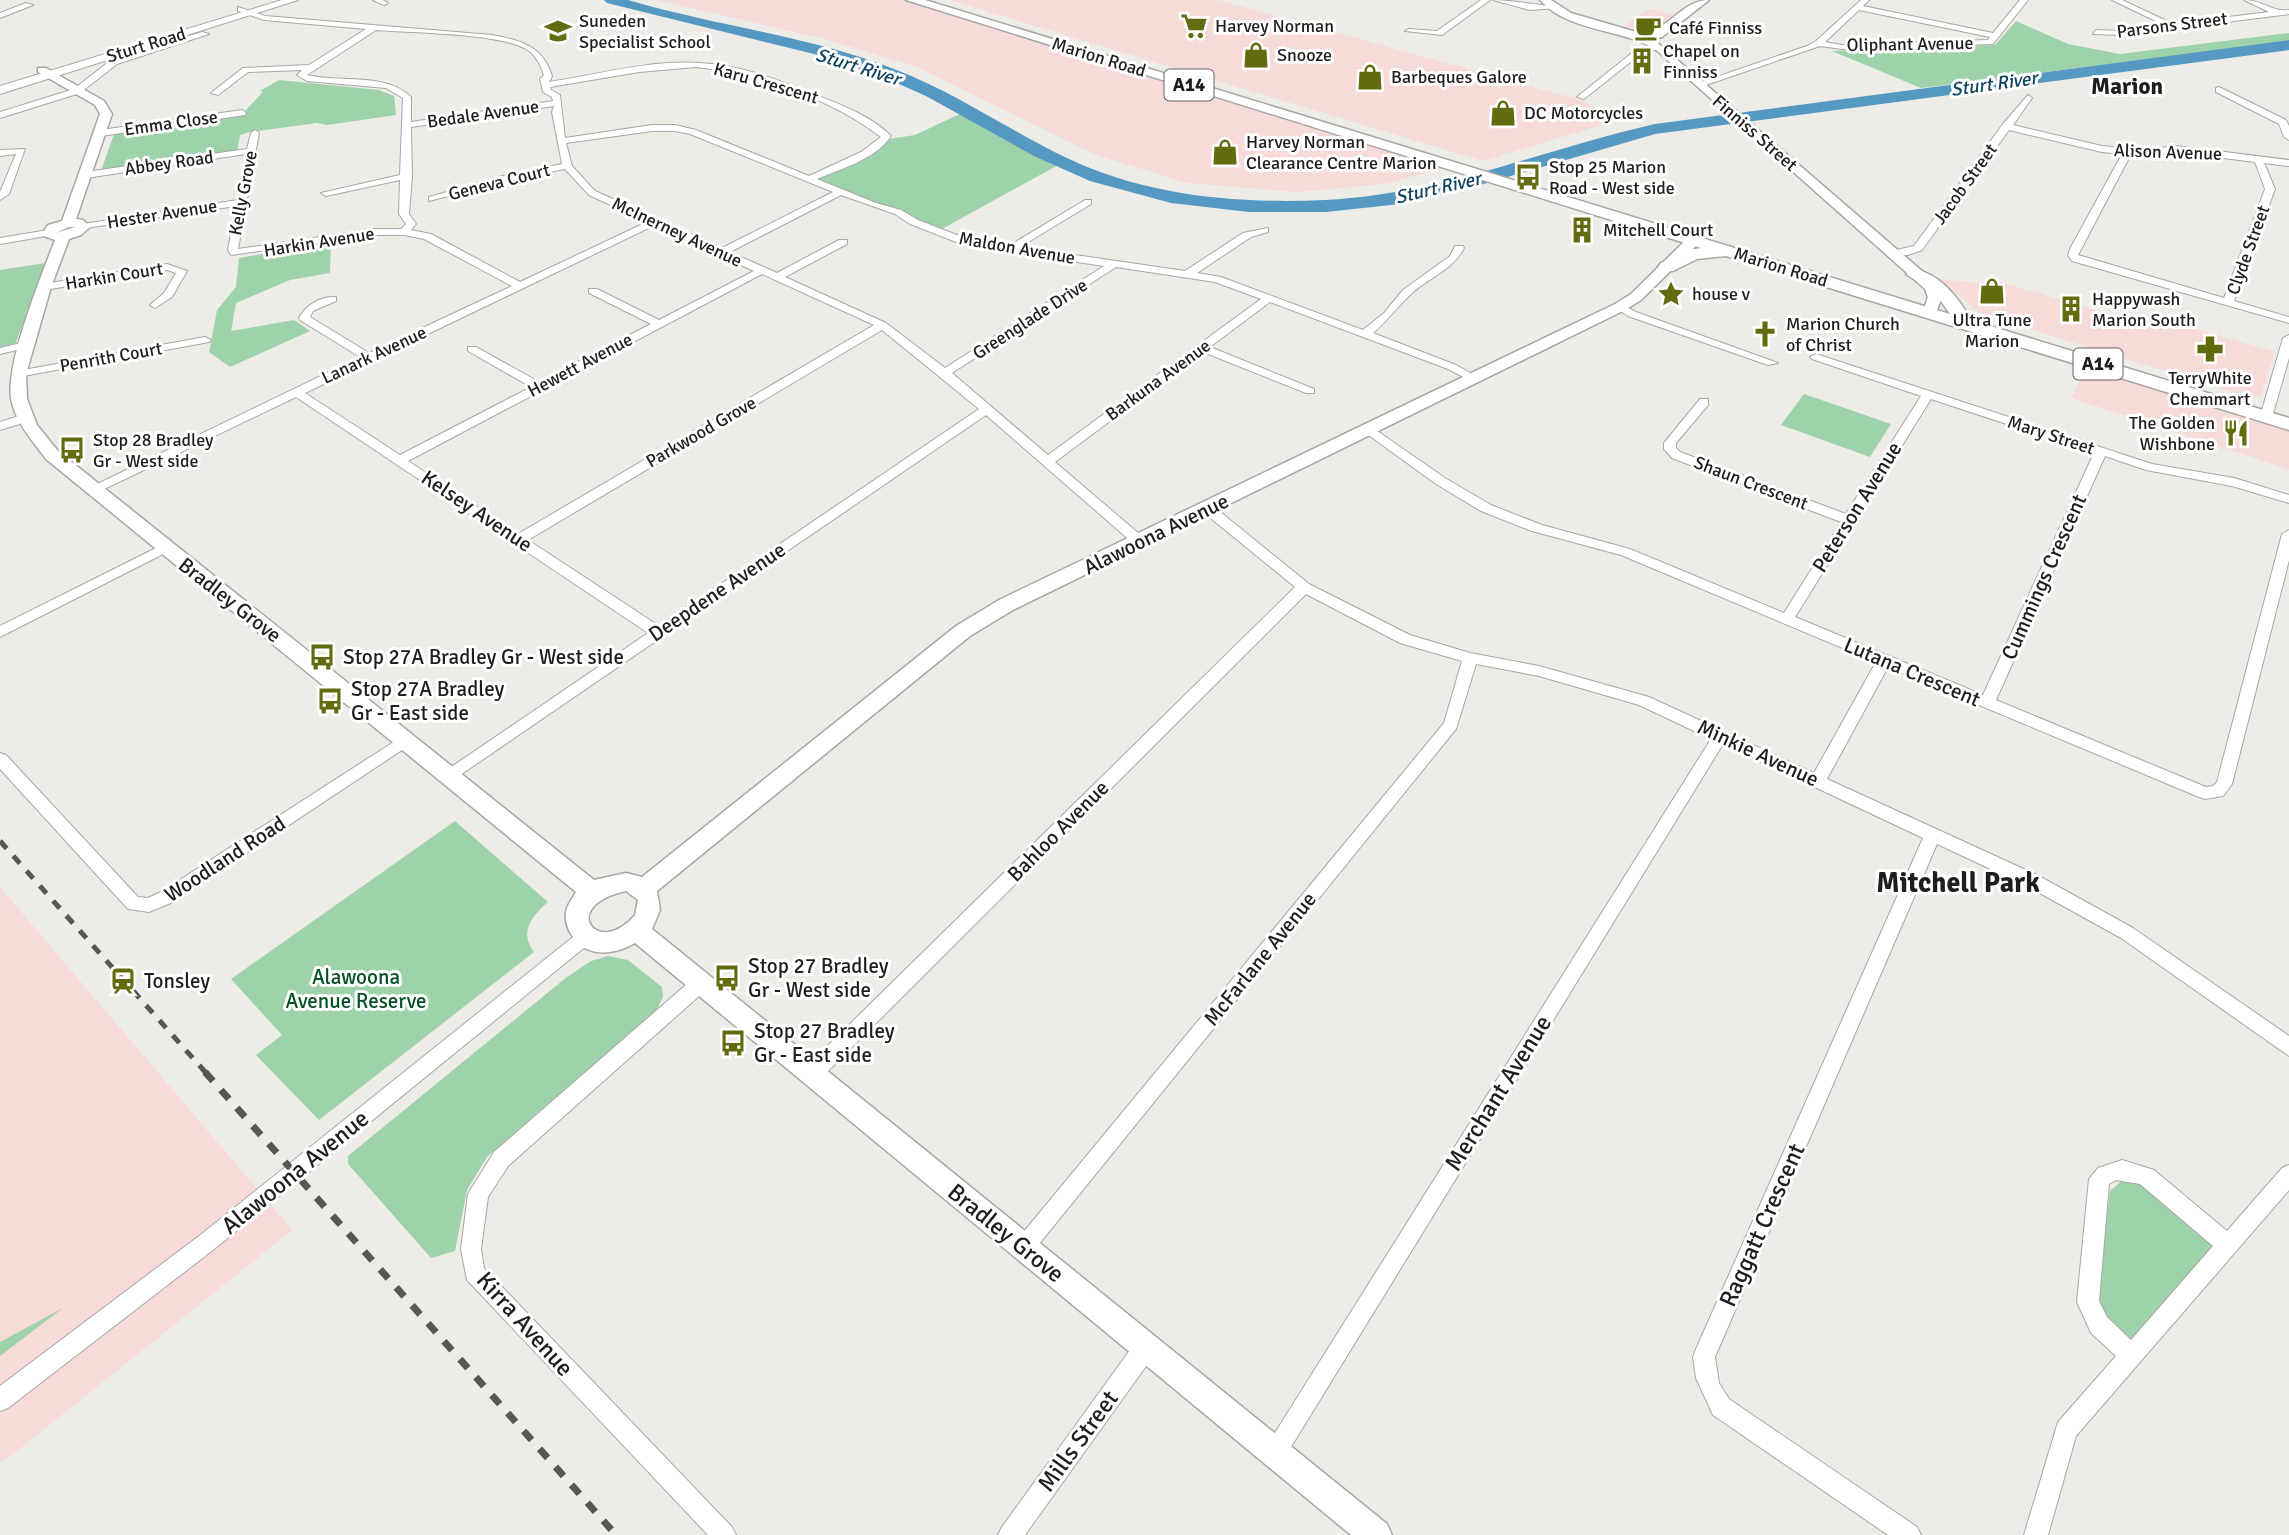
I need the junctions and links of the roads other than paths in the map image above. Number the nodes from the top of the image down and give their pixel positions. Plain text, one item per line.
1 (271, 0) edge
2 (293, 0) edge
3 (938, 0) edge
4 (1486, 0) edge
5 (1497, 0) edge
6 (1704, 0) edge
7 (2024, 0) edge
8 (2116, 0) edge
9 (2248, 0) edge
10 (922, 1) edge
11 (1861, 3) edge
12 (1549, 4) edge
13 (29, 5) dead end
14 (250, 7) junction
15 (2275, 12) junction
16 (2289, 12) edge
17 (0, 16) edge
18 (2172, 26) junction
19 (375, 27) junction
20 (1409, 31) dead end
21 (2096, 33) dead end
22 (205, 34) dead end
23 (1994, 36) junction
24 (1645, 37) junction
25 (1819, 43) junction
26 (1659, 47) junction
27 (311, 67) junction
28 (46, 72) junction
29 (0, 82) edge
30 (1700, 84) junction
31 (546, 85) junction
32 (0, 90) edge
33 (2219, 90) dead end
34 (77, 91) junction
35 (215, 93) dead end
36 (1581, 97) dead end
37 (2028, 98) dead end
38 (558, 103) junction
39 (242, 113) dead end
40 (0, 115) edge
41 (407, 125) junction
42 (2006, 126) junction
43 (100, 133) junction
44 (255, 133) dead end
45 (2289, 137) edge
46 (562, 141) junction
47 (251, 151) junction
48 (2127, 151) junction
49 (0, 153) edge
50 (2258, 158) junction
51 (2289, 163) edge
52 (566, 166) junction
53 (1465, 171) joint
54 (86, 175) junction
55 (407, 176) junction
56 (809, 179) junction
57 (1523, 184) junction
58 (840, 192) junction
59 (327, 193) dead end
60 (0, 197) edge
61 (432, 200) dead end
62 (242, 202) junction
63 (1088, 202) dead end
64 (654, 222) junction
65 (83, 227) joint
66 (1264, 230) dead end
67 (59, 231) junction
68 (404, 232) junction
69 (1661, 232) junction
70 (1697, 237) junction
71 (0, 241) edge
72 (843, 242) dead end
73 (1459, 248) dead end
74 (1009, 250) junction
75 (723, 252) junction
76 (235, 253) joint
77 (1733, 253) junction
78 (1892, 254) junction
79 (1114, 264) junction
80 (1667, 267) junction
81 (761, 271) junction
82 (1188, 274) junction
83 (1915, 274) junction
84 (776, 278) junction
85 (520, 286) junction
86 (44, 287) junction
87 (593, 291) dead end
88 (1269, 298) junction
89 (332, 299) dead end
90 (2228, 303) junction
91 (155, 305) dead end
92 (1925, 306) junction
93 (1620, 307) junction
94 (1957, 311) junction
95 (2289, 320) edge
96 (659, 324) junction
97 (882, 325) junction
98 (1365, 334) junction
99 (2289, 338) edge
100 (205, 340) dead end
101 (25, 345) junction
102 (1202, 348) junction
103 (472, 349) dead end
104 (0, 351) edge
105 (1816, 357) dead end
106 (369, 358) junction
107 (1772, 363) dead end
108 (945, 373) junction
109 (18, 374) junction
110 (1475, 379) junction
111 (1323, 386) dead end
112 (539, 387) junction
113 (1310, 391) junction
114 (296, 392) junction
115 (1928, 394) junction
116 (1296, 398) dead end
117 (1703, 402) dead end
118 (985, 410) junction
119 (2275, 412) edge
120 (25, 418) junction
121 (2289, 424) edge
122 (0, 426) edge
123 (1369, 431) junction
124 (2101, 452) junction
125 (400, 460) junction
126 (1047, 462) junction
127 (93, 489) junction
128 (2289, 499) edge
129 (1208, 509) junction
130 (1849, 520) junction
131 (2289, 534) edge
132 (519, 539) junction
133 (1139, 541) junction
134 (164, 548) junction
135 (1304, 587) junction
136 (1787, 619) junction
137 (0, 632) edge
138 (657, 632) junction
139 (1470, 658) junction
140 (1884, 661) junction
141 (1987, 703) junction
142 (1720, 735) junction
143 (407, 740) junction
144 (0, 759) edge
145 (450, 776) junction
146 (1818, 780) junction
147 (1933, 834) junction
148 (643, 889) junction
149 (593, 892) junction
150 (636, 930) junction
151 (584, 938) junction
152 (701, 983) junction
153 (2289, 1047) edge
154 (812, 1074) junction
155 (2289, 1175) edge
156 (2228, 1245) junction
157 (1024, 1247) junction
158 (1146, 1347) junction
159 (2132, 1356) junction
160 (0, 1400) edge
161 (1275, 1452) junction
162 (724, 1535) edge
163 (1010, 1535) edge
164 (1376, 1535) edge
165 (1909, 1535) edge
166 (2036, 1535) edge

1 - 14 main road, Sturt Road
2 - 14 main road, Sturt Road
3 - 57 main road, Marion Road / A14
4 - 20 street
5 - 12 street
6 - 24 street
7 - 23 street, Oliphant Avenue
8 - 18 street
9 - 15 street
10 - 53 main road, Marion Road / A14
11 - 23 street
11 - 25 street
12 - 24 street, Finniss Street
13 - 17 street
14 - 19 street
14 - 28 main road, Sturt Road
15 - 16 street, Parsons Street
15 - 18 street, Parsons Street
18 - 21 street, Parsons Street
19 - 27 street
19 - 31 street
22 - 34 street
23 - 25 street, Oliphant Avenue
24 - 26 street, Finniss Street
25 - 30 street
26 - 30 street, Finniss Street
26 - 36 street
27 - 35 street
27 - 41 street
28 - 29 main road, Sturt Road
28 - 32 main road, Sturt Road
28 - 34 street, Bradley Grove
30 - 78 street, Finniss Street
31 - 38 street
31 - 56 street, Karu Crescent
33 - 45 street
34 - 40 street
34 - 43 street, Bradley Grove
37 - 42 street, Jacob Street
38 - 41 street, Bedale Avenue
38 - 46 street
39 - 43 street, Emma Close
41 - 55 street
42 - 48 street, Alison Avenue
42 - 78 street, Jacob Street
43 - 54 street, Bradley Grove
44 - 47 street, Kelly Grove
46 - 52 street
46 - 56 street, Maldon Avenue
47 - 54 street, Abbey Road
47 - 62 street, Kelly Grove
48 - 50 street, Alison Avenue
48 - 90 street
49 - 60 street
50 - 51 street, Alison Avenue
50 - 90 street, Clyde Street
52 - 61 street, Geneva Court
52 - 64 street, McInerney Avenue
53 - 57 main road, Marion Road / A14
54 - 67 street, Bradley Grove
55 - 59 street
55 - 68 street
56 - 58 street, Maldon Avenue
57 - 69 main road, Marion Road / A14
57 - 70 main road, Marion Road / A14
58 - 74 street, Maldon Avenue
58 - 75 street
62 - 65 street, Hester Avenue
62 - 76 street, Kelly Grove
63 - 74 street
64 - 75 street, McInerney Avenue
64 - 85 street, Lanark Avenue
65 - 67 street
66 - 82 street
67 - 71 street
67 - 86 street, Bradley Grove
68 - 76 street, Harkin Avenue
68 - 85 street, Harkin Avenue
69 - 70 main road, Marion Road / A14
69 - 80 main road
70 - 77 main road, Marion Road / A14
70 - 80 street, Alawoona Avenue
70 - 92 main road, Marion Road / A14
72 - 84 street
73 - 98 street
74 - 79 street, Maldon Avenue
75 - 81 street, McInerney Avenue
77 - 80 main road
77 - 92 main road, Marion Road / A14
78 - 83 street, Finniss Street
79 - 82 street, Maldon Avenue
79 - 108 street, Greenglade Drive
80 - 93 street, Alawoona Avenue
81 - 84 street, McInerney Avenue
81 - 96 street, Hewett Avenue
82 - 88 street, Maldon Avenue
83 - 92 street, Finniss Street
83 - 94 main road
84 - 97 street, McInerney Avenue
85 - 106 street, Lanark Avenue
86 - 91 street, Harkin Court
86 - 101 street, Bradley Grove
87 - 96 street
88 - 98 street, Maldon Avenue
88 - 102 street, Barkuna Avenue
89 - 106 street
90 - 95 street
92 - 94 main road, Marion Road / A14
92 - 119 main road, Marion Road / A14
93 - 107 street
93 - 110 street, Alawoona Avenue
94 - 119 main road, Marion Road / A14
96 - 112 street, Hewett Avenue
97 - 108 street, McInerney Avenue
97 - 132 street, Parkwood Grove
98 - 110 street, Maldon Avenue
99 - 119 street
100 - 109 street, Penrith Court
101 - 104 street
101 - 109 street, Bradley Grove
102 - 113 street
102 - 126 street, Barkuna Avenue
103 - 112 street
105 - 115 street, Mary Street
106 - 114 street, Lanark Avenue
108 - 118 street, McInerney Avenue
109 - 120 street, Bradley Grove
110 - 123 street, Alawoona Avenue
111 - 113 street
112 - 125 street, Hewett Avenue
113 - 116 street
114 - 125 street, Kelsey Avenue
114 - 127 street, Lanark Avenue
115 - 124 street, Mary Street
115 - 130 street, Peterson Avenue
117 - 130 street, Shaun Crescent
118 - 126 street, McInerney Avenue
118 - 138 street, Deepdene Avenue
119 - 121 main road, Marion Road / A14
120 - 122 street
120 - 127 street, Bradley Grove
123 - 129 street, Alawoona Avenue
123 - 136 street, Lutana Crescent
124 - 128 street, Mary Street
124 - 141 street, Cummings Crescent
125 - 132 street, Kelsey Avenue
126 - 133 street, McInerney Avenue
127 - 134 street, Bradley Grove
129 - 133 street, Alawoona Avenue
129 - 135 street, Minkie Avenue
130 - 136 street, Peterson Avenue
131 - 141 street, Lutana Crescent
132 - 138 street, Kelsey Avenue
133 - 148 street, Alawoona Avenue
134 - 137 street
134 - 143 street, Bradley Grove
135 - 139 street, Minkie Avenue
135 - 154 street, Bahloo Avenue
136 - 140 street, Lutana Crescent
138 - 145 street, Deepdene Avenue
139 - 142 street, Minkie Avenue
139 - 157 street, McFarlane Avenue
140 - 141 street, Lutana Crescent
140 - 146 street
142 - 146 street, Minkie Avenue
142 - 161 street, Merchant Avenue
143 - 144 street, Woodland Road
143 - 145 street, Bradley Grove
145 - 149 street, Bradley Grove
146 - 147 street, Minkie Avenue
147 - 153 street, Minkie Avenue
147 - 165 street, Raggatt Crescent
148 - 149 street
148 - 150 street
149 - 151 street
150 - 151 street
150 - 152 street, Bradley Grove
151 - 160 street, Alawoona Avenue
152 - 154 street, Bradley Grove
152 - 162 street, Kirra Avenue
154 - 157 street, Bradley Grove
155 - 156 street
156 - 159 street
156 - 159 street
157 - 158 street, Bradley Grove
158 - 161 street, Bradley Grove
158 - 163 street, Mills Street
159 - 166 street
161 - 164 street, Bradley Grove

